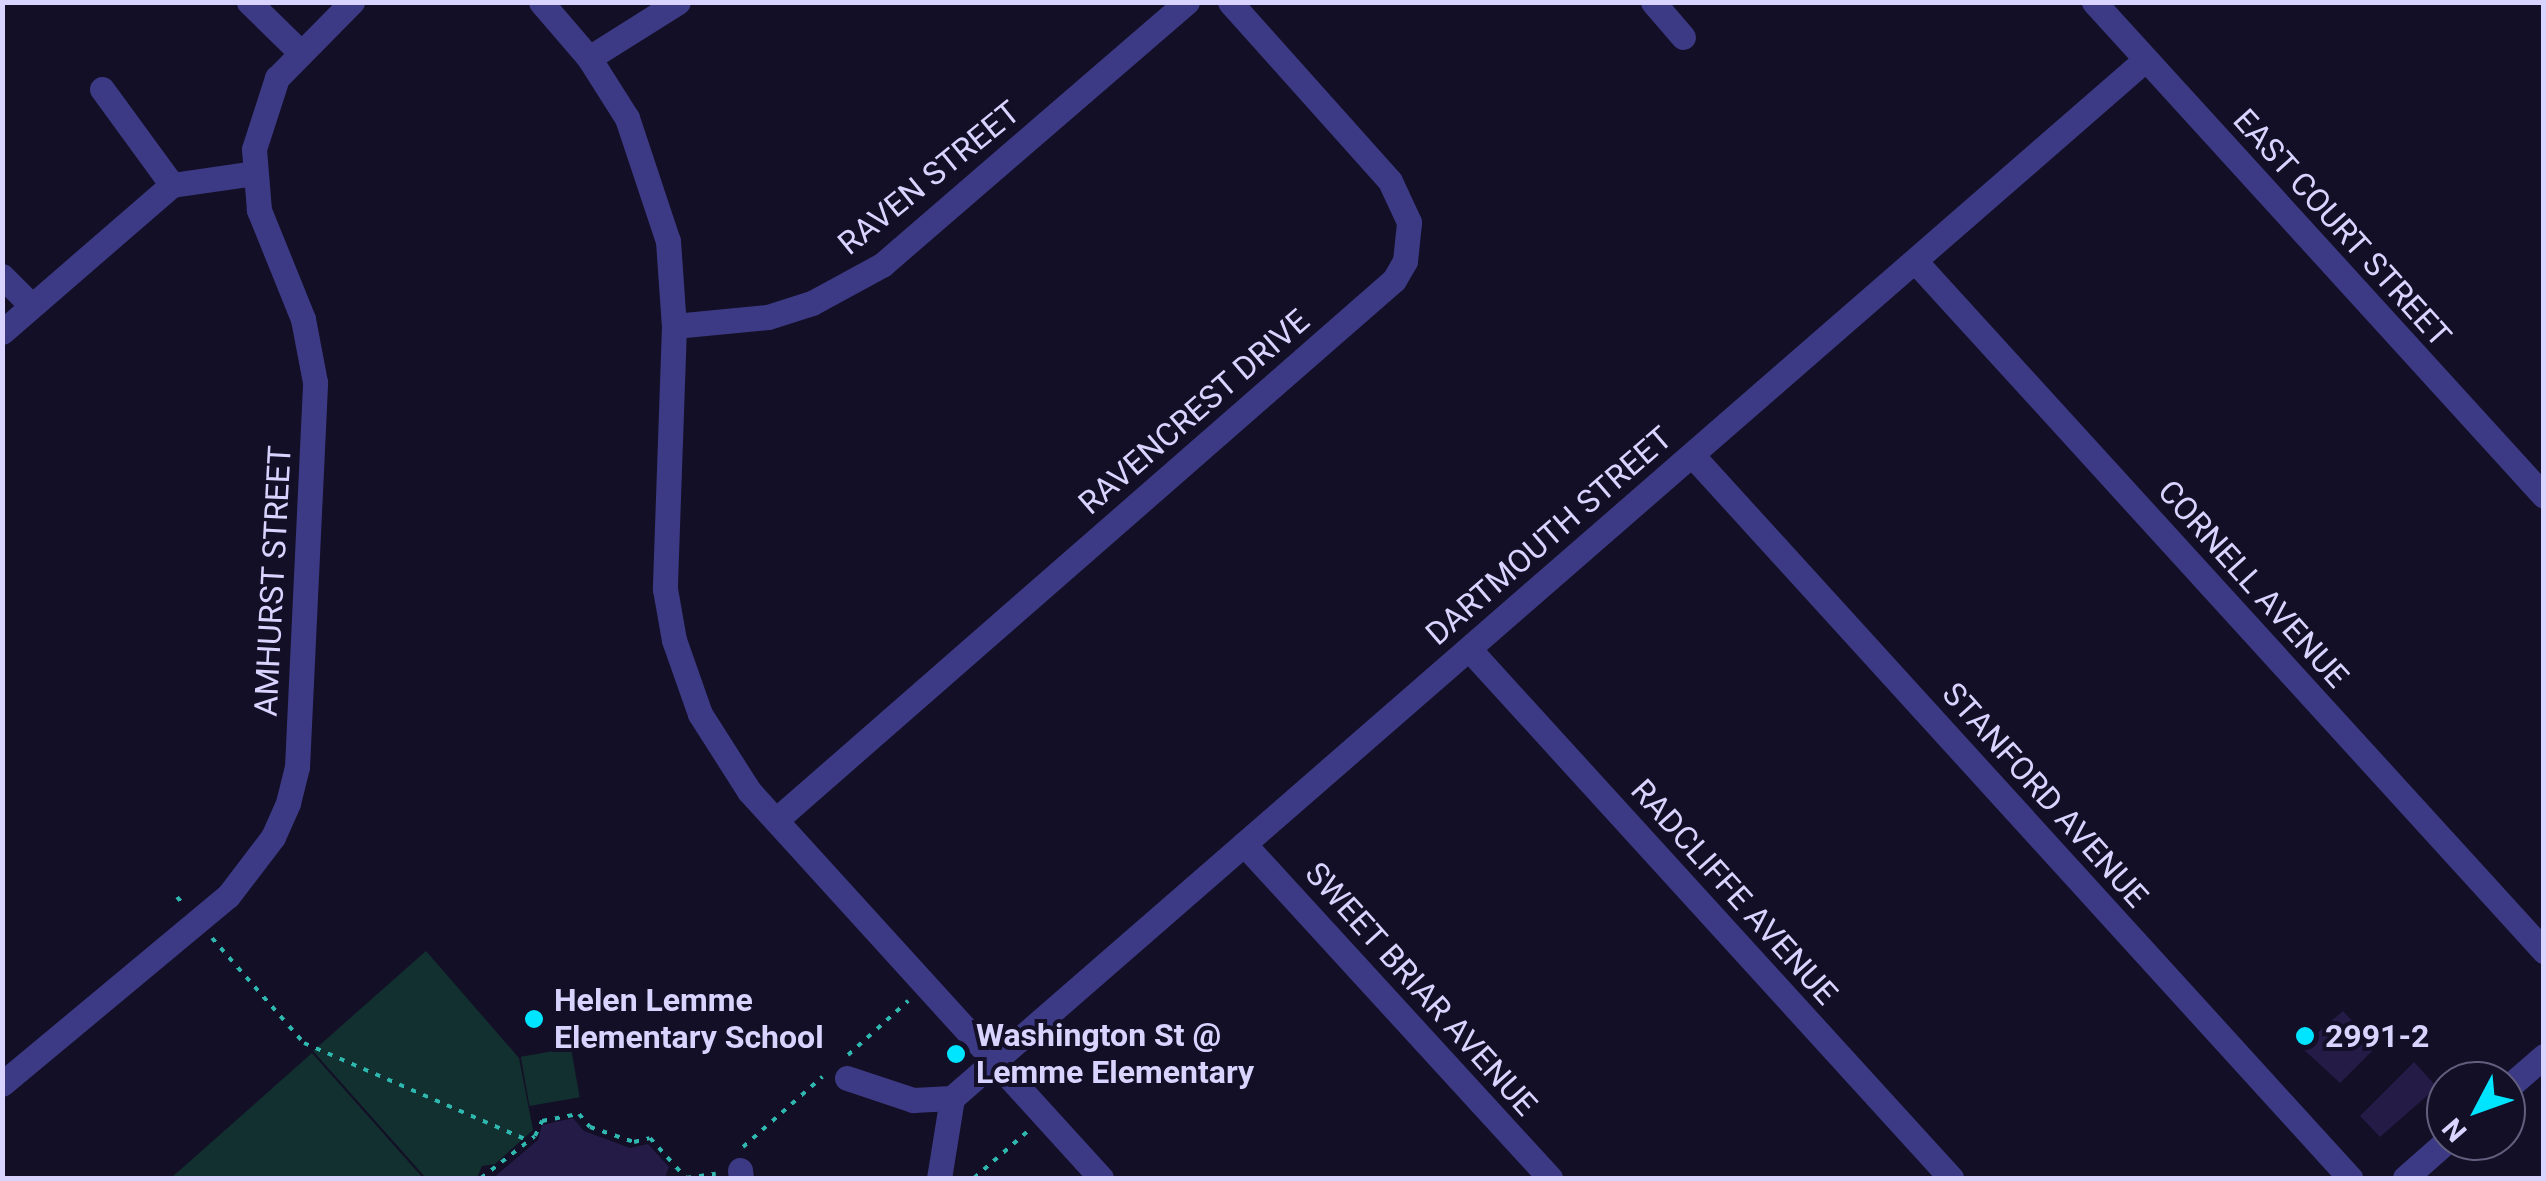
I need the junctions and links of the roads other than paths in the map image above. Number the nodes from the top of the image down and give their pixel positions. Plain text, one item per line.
1 (249, 2) edge
2 (352, 2) edge
3 (541, 2) edge
4 (678, 2) edge
5 (1187, 2) edge
6 (1230, 2) edge
7 (1652, 2) edge
8 (2094, 2) edge
9 (1683, 37) dead end
10 (298, 50) junction
11 (589, 58) junction
12 (2145, 60) junction
13 (102, 89) dead end
14 (254, 173) junction
15 (172, 185) junction
16 (1915, 260) junction
17 (2, 276) edge
18 (31, 305) junction
19 (674, 326) junction
20 (2, 332) edge
21 (1692, 455) junction
22 (2544, 496) edge
23 (1469, 648) junction
24 (776, 820) junction
25 (1244, 844) junction
26 (2544, 950) edge
27 (994, 1060) junction
28 (841, 1068) road end
29 (2, 1084) edge
30 (952, 1098) junction
31 (2426, 1159) edge
32 (939, 1178) edge
33 (1101, 1178) edge
34 (1550, 1178) edge
35 (1951, 1178) edge
36 (2350, 1178) edge
37 (2404, 1178) edge

1 - 10 street
2 - 10 street, AMHURST STREET
3 - 11 street
4 - 11 street
5 - 19 street, RAVEN STREET
6 - 24 street, RAVENCREST DRIVE
7 - 9 street
8 - 12 street, EAST COURT STREET
10 - 14 street, AMHURST STREET
11 - 19 street
12 - 16 street, DARTMOUTH STREET
12 - 22 street, EAST COURT STREET
13 - 15 street
14 - 15 street
14 - 29 street, AMHURST STREET
15 - 18 street
16 - 21 street, DARTMOUTH STREET
16 - 26 street, CORNELL AVENUE
17 - 18 street
18 - 20 street
19 - 24 street
21 - 23 street, DARTMOUTH STREET
21 - 36 street, STANFORD AVENUE
23 - 25 street, DARTMOUTH STREET
23 - 35 street, RADCLIFFE AVENUE
24 - 27 street
25 - 27 street, DARTMOUTH STREET
25 - 34 street, SWEET BRIAR AVENUE
27 - 30 street, DARTMOUTH STREET
27 - 33 street
28 - 30 street
30 - 32 street
31 - 37 street

